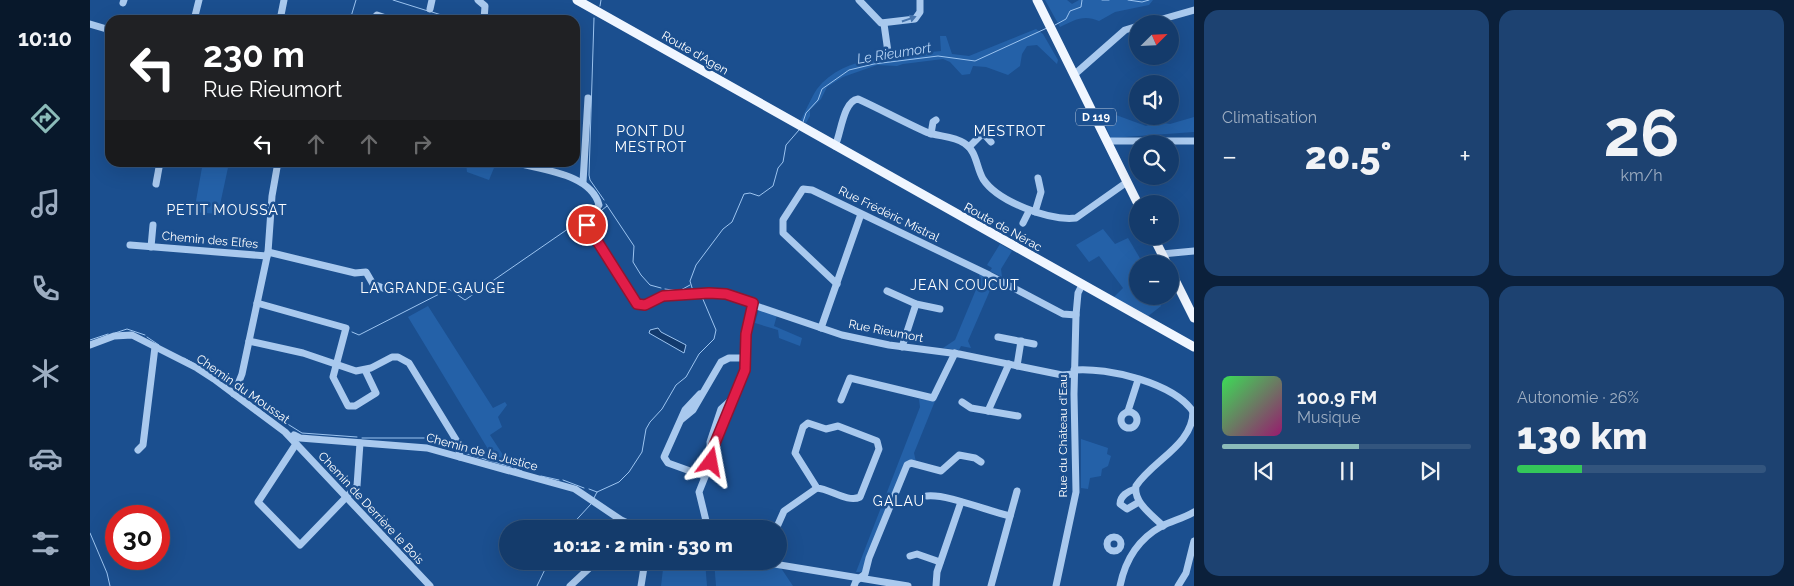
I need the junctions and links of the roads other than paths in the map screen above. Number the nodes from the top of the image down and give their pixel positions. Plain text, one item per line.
1 (198, 0) edge
2 (284, 0) edge
3 (432, 0) edge
4 (478, 0) edge
5 (577, 0) edge
6 (859, 0) edge
7 (920, 0) edge
8 (1037, 0) edge
9 (430, 9) dead end
10 (1194, 10) edge
11 (195, 15) edge
12 (281, 15) edge
13 (484, 15) edge
14 (1176, 15) edge
15 (90, 24) edge
16 (884, 24) junction
17 (105, 28) edge
18 (1129, 29) edge
19 (888, 52) dead end
20 (1075, 74) junction
21 (588, 98) dead end
22 (936, 120) dead end
23 (801, 126) joint
24 (931, 134) junction
25 (1107, 140) junction
26 (1194, 141) edge
27 (991, 142) dead end
28 (835, 146) junction
29 (969, 147) junction
30 (159, 167) edge
31 (277, 167) edge
32 (530, 167) edge
33 (1038, 178) dead end
34 (583, 182) junction
35 (1127, 182) junction
36 (156, 184) dead end
37 (1134, 195) edge
38 (1032, 212) junction
39 (861, 214) junction
40 (1023, 223) dead end
41 (153, 225) dead end
42 (130, 245) dead end
43 (1158, 245) edge
44 (151, 247) junction
45 (1194, 252) edge
46 (268, 254) junction
47 (1162, 254) joint
48 (837, 284) junction
49 (1082, 285) junction
50 (1179, 288) edge
51 (388, 290) dead end
52 (887, 291) dead end
53 (257, 303) junction
54 (753, 303) junction
55 (916, 304) junction
56 (940, 309) dead end
57 (1076, 315) junction
58 (1194, 318) edge
59 (821, 328) junction
60 (998, 337) dead end
61 (249, 341) junction
62 (1021, 342) junction
63 (1034, 344) dead end
64 (90, 345) edge
65 (155, 347) junction
66 (902, 347) junction
67 (1194, 347) edge
68 (955, 353) junction
69 (745, 358) junction
70 (336, 364) junction
71 (1009, 364) junction
72 (1017, 366) junction
73 (365, 370) junction
74 (1074, 372) junction
75 (1138, 380) junction
76 (234, 394) junction
77 (841, 400) dead end
78 (962, 402) dead end
79 (988, 410) junction
80 (1128, 411) dead end
81 (1193, 412) edge
82 (1018, 416) dead end
83 (294, 435) dead end
84 (1194, 435) edge
85 (1185, 437) junction
86 (360, 443) junction
87 (296, 444) junction
88 (138, 450) dead end
89 (460, 457) junction
90 (981, 462) dead end
91 (704, 476) junction
92 (817, 488) junction
93 (1135, 489) junction
94 (1017, 491) dead end
95 (927, 496) dead end
96 (346, 497) junction
97 (961, 502) junction
98 (1139, 502) junction
99 (1194, 512) edge
100 (1010, 516) junction
101 (621, 520) edge
102 (705, 520) edge
103 (780, 520) edge
104 (1163, 526) junction
105 (1194, 541) edge
106 (1120, 549) dead end
107 (910, 556) dead end
108 (1130, 557) junction
109 (940, 562) junction
110 (1189, 562) junction
111 (787, 566) edge
112 (590, 570) edge
113 (644, 570) edge
114 (1194, 573) edge
115 (862, 577) junction
116 (579, 583) edge
117 (430, 586) edge
118 (570, 586) edge
119 (641, 586) edge
120 (854, 586) edge
121 (908, 586) edge
122 (936, 586) edge
123 (991, 586) edge
124 (1056, 586) edge
125 (1120, 586) edge
126 (1178, 586) edge

1 - 11 street
2 - 12 street
3 - 9 street
4 - 13 street
5 - 23 main road, Route d'Agen
6 - 16 street
16 -> 7 street
8 - 20 main road, D 119
10 - 14 street
15 - 17 street
16 - 19 street
18 - 20 street
20 - 25 main road, D 119
21 - 34 street
22 - 24 street
23 - 28 main road, Route de Nérac
24 - 28 street
24 - 29 street
25 - 26 street
25 - 35 main road, D 119
27 - 29 street
28 - 49 main road, Route de Nérac
29 - 38 street
30 - 36 street
31 - 46 street
32 - 34 street
33 - 38 street
34 - 54 street, Rue Rieumort
35 - 37 main road, D 119
35 - 38 street
38 - 40 street
39 - 48 street
39 - 48 street, Rue Frédéric Mistral
39 - 57 street, Rue Frédéric Mistral
41 - 44 street, Chemin des Elfes
42 - 44 street, Chemin des Elfes
43 - 47 main road
44 - 46 street, Chemin des Elfes
45 - 47 street
46 - 51 street, Chemin des Elfes
46 - 53 street
48 - 59 street
49 - 57 street, Rue du Château d'Eau
49 - 67 main road, Route de Nérac
50 - 58 main road
52 - 55 street
53 - 61 street
53 - 70 street
54 - 59 street, Rue Rieumort
54 - 69 street
55 - 56 street
55 - 66 street
57 - 74 street, Rue du Château d'Eau
59 - 66 street, Rue Rieumort
60 - 62 street
61 - 70 street
61 - 76 street
62 - 63 street
62 - 72 street
64 - 65 street, Chemin du Moussat
65 - 76 street, Chemin du Moussat
65 - 88 street
66 - 68 street, Rue Rieumort
68 - 71 street, Rue Rieumort
68 - 77 street
69 - 91 street
69 - 91 street
70 - 73 street
70 - 73 street
71 - 72 street, Rue Rieumort
71 - 79 street
72 - 74 street, Rue Rieumort
73 - 89 street
74 - 75 street, Rue Rieumort
74 - 124 street, Rue du Château d'Eau
75 - 80 street
75 - 81 street, Rue Rieumort
76 - 87 street, Chemin du Moussat
78 - 79 street
79 - 82 street
81 - 85 street
83 - 86 street, Chemin de la Justice
84 - 85 street
85 - 93 street
86 - 89 street, Chemin de la Justice
86 - 96 street
87 - 96 street, Chemin de Derrière le Bois
87 - 96 street
89 - 101 street, Chemin de la Justice
90 - 115 street
91 - 102 street
92 - 92 street
92 - 103 street
93 - 98 street
93 - 98 street
94 - 100 street
95 - 97 street
96 - 117 street, Chemin de Derrière le Bois
97 - 100 street
97 - 109 street
98 - 104 street
99 - 104 street
100 - 123 street
104 - 108 street
105 - 110 street
106 - 108 street
107 - 109 street
108 - 125 street
109 - 122 street
110 - 114 street
110 - 126 street
111 - 115 street
112 - 116 street
113 - 119 street
115 - 120 street
115 - 121 street
116 - 118 street

